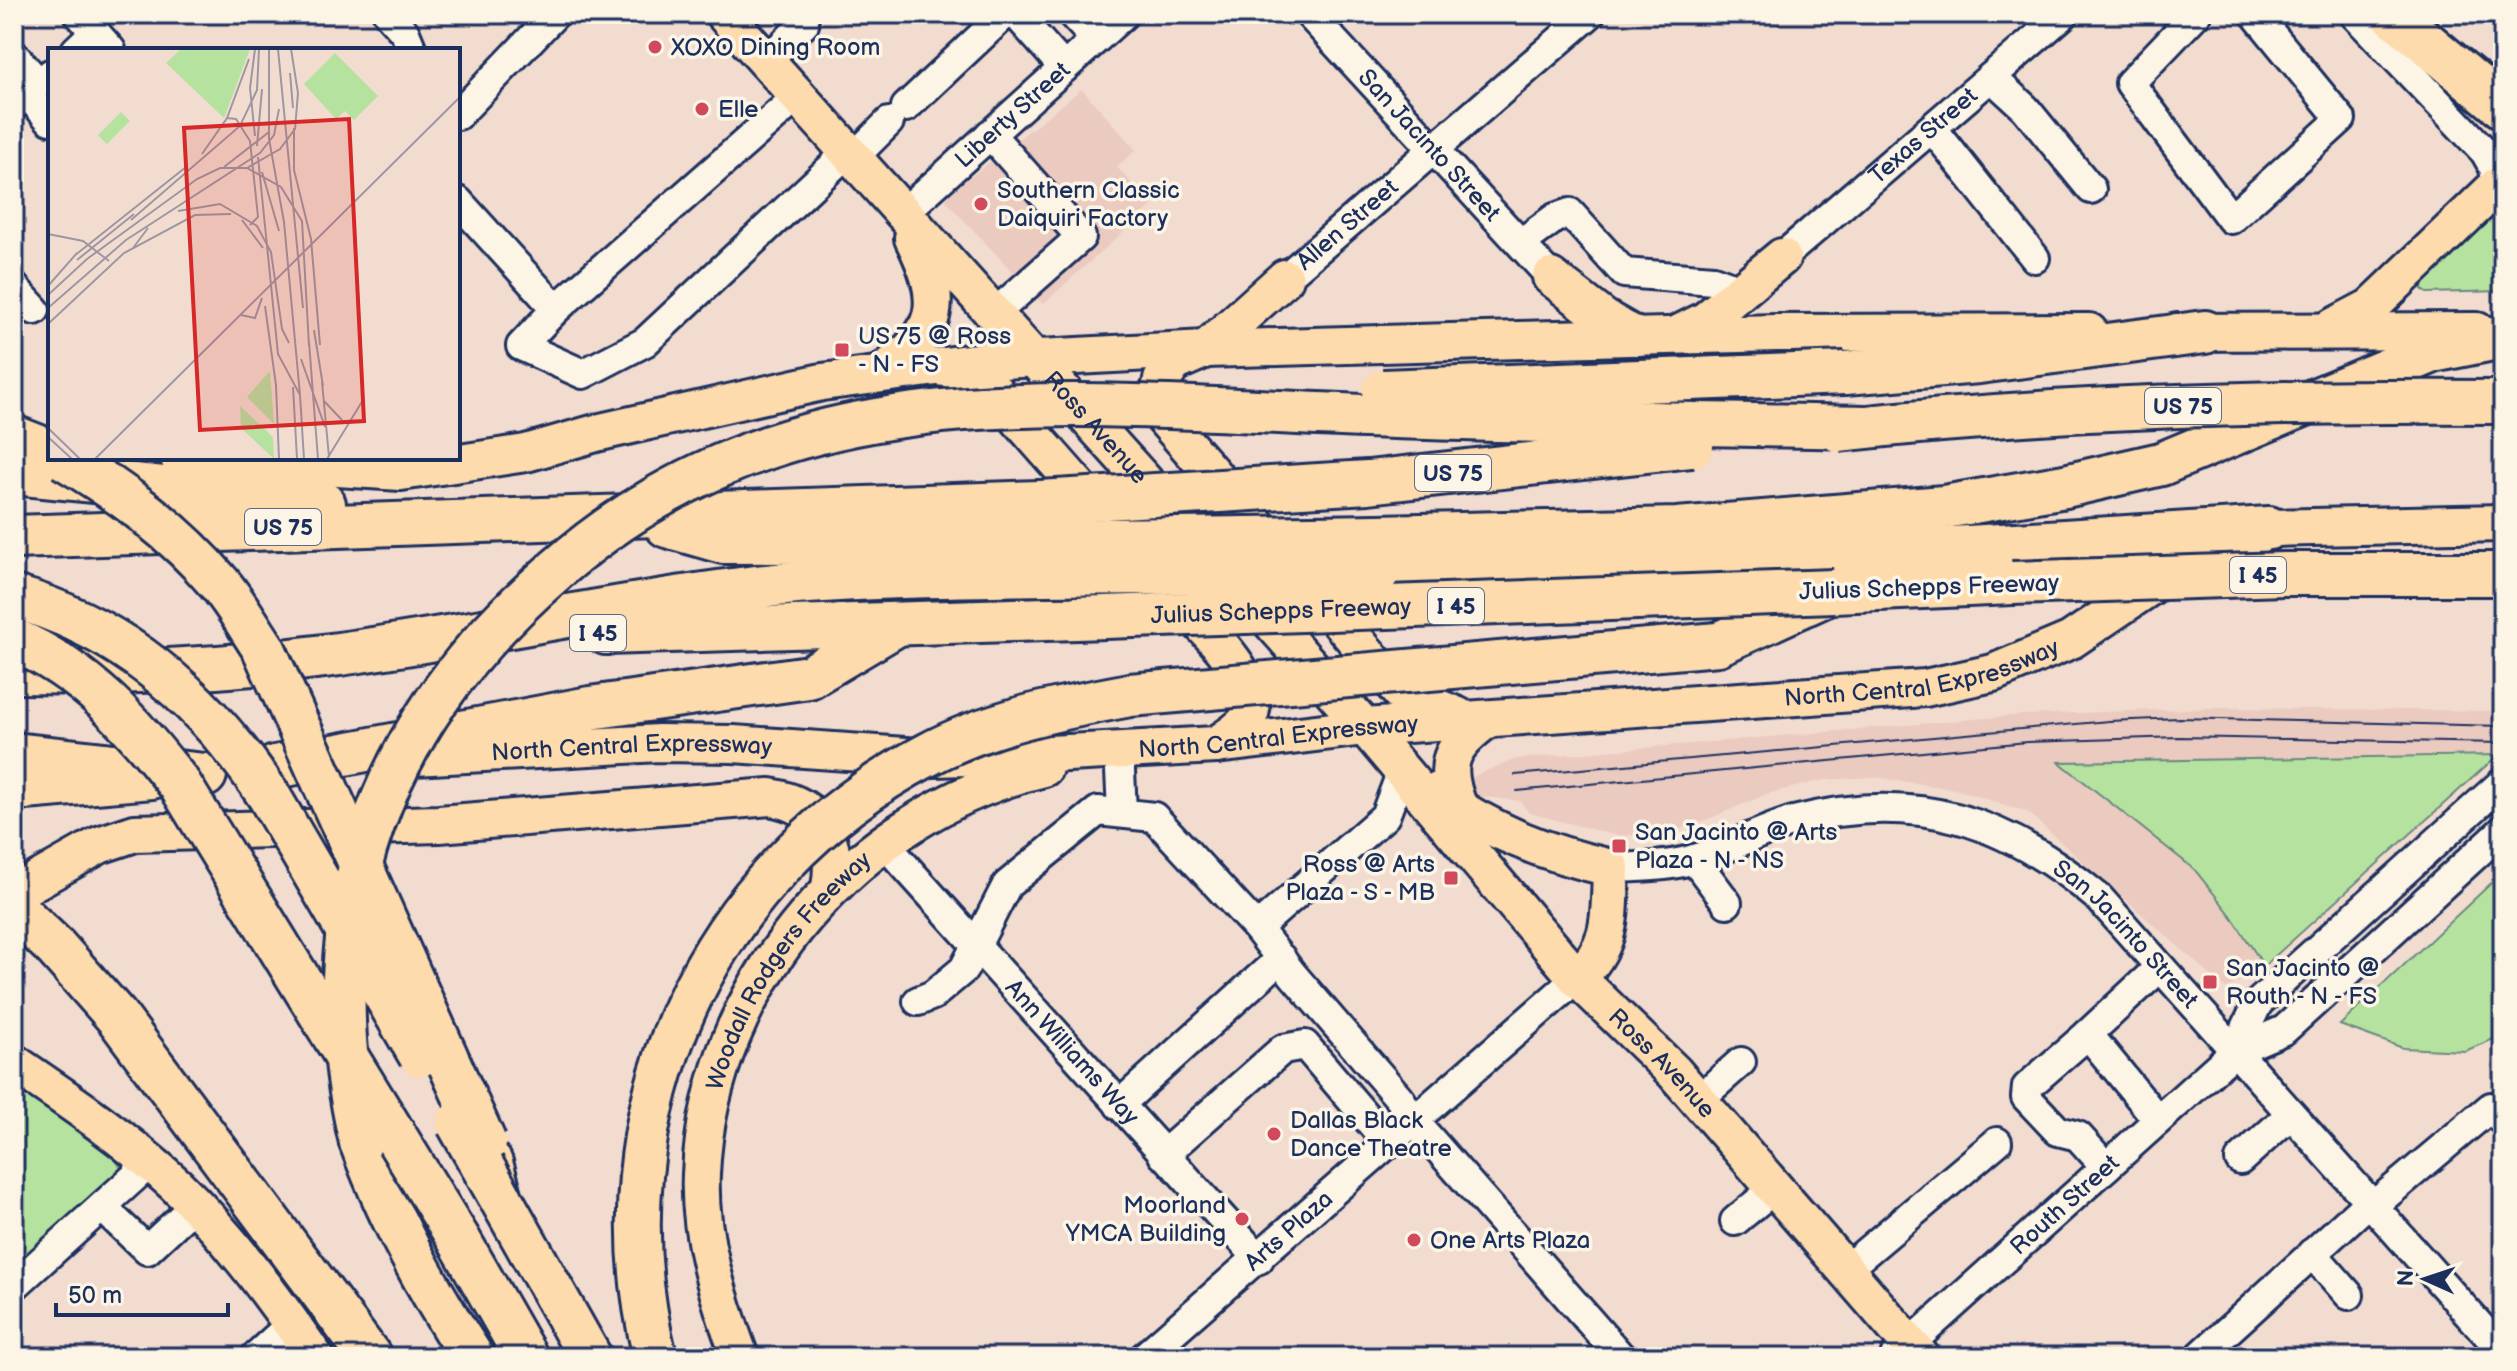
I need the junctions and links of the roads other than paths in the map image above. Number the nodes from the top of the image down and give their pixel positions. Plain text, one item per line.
1 (555, 14) edge
2 (724, 14) edge
3 (1005, 14) edge
4 (1016, 14) edge
5 (1072, 14) edge
6 (1124, 14) edge
7 (1309, 14) edge
8 (1590, 14) edge
9 (2064, 14) edge
10 (2196, 14) edge
11 (2255, 14) edge
12 (2354, 14) edge
13 (2392, 14) edge
14 (2444, 14) edge
15 (395, 17) edge
16 (804, 24) dead end
17 (1095, 39) junction
18 (411, 48) edge
19 (14, 55) edge
20 (766, 61) junction
21 (1064, 68) junction
22 (1991, 77) junction
23 (32, 89) edge
24 (797, 97) junction
25 (2496, 101) edge
26 (460, 113) edge
27 (48, 117) edge
28 (1932, 128) junction
29 (990, 134) junction
30 (1434, 152) junction
31 (849, 156) junction
32 (2497, 186) joint
33 (2091, 189) dead end
34 (460, 203) edge
35 (901, 215) junction
36 (1521, 243) junction
37 (1782, 257) joint
38 (2035, 258) dead end
39 (1551, 277) junction
40 (1285, 278) junction
41 (14, 287) edge
42 (1740, 290) junction
43 (556, 309) junction
44 (35, 310) dead end
45 (993, 315) junction
46 (2325, 329) junction
47 (2205, 332) junction
48 (2503, 334) edge
49 (1675, 336) junction
50 (1637, 337) junction
51 (1519, 340) junction
52 (1304, 346) junction
53 (1206, 349) junction
54 (1035, 359) junction
55 (935, 366) junction
56 (880, 374) junction
57 (2503, 402) edge
58 (1089, 404) junction
59 (1865, 427) junction
60 (14, 437) edge
61 (48, 452) edge
62 (48, 453) edge
63 (14, 455) edge
64 (67, 460) edge
65 (211, 460) edge
66 (448, 462) edge
67 (14, 473) edge
68 (552, 518) junction
69 (2503, 523) edge
70 (2269, 528) junction
71 (14, 537) edge
72 (1041, 539) junction
73 (1378, 553) junction
74 (2503, 574) edge
75 (1834, 591) junction
76 (14, 597) edge
77 (899, 624) junction
78 (14, 640) edge
79 (397, 645) junction
80 (14, 672) edge
81 (1479, 719) junction
82 (1365, 727) junction
83 (1216, 745) junction
84 (1119, 750) junction
85 (14, 754) edge
86 (275, 767) junction
87 (1402, 771) junction
88 (205, 775) junction
89 (2503, 782) edge
90 (14, 792) edge
91 (1460, 810) junction
92 (1122, 812) junction
93 (2503, 830) edge
94 (885, 844) junction
95 (1694, 859) junction
96 (1611, 868) junction
97 (830, 888) junction
98 (14, 893) edge
99 (1727, 903) dead end
100 (14, 908) edge
101 (1257, 928) junction
102 (976, 947) junction
103 (1281, 958) junction
104 (2160, 967) junction
105 (1577, 978) junction
106 (2088, 1034) junction
107 (2235, 1051) junction
108 (1741, 1062) dead end
109 (14, 1063) edge
110 (1698, 1100) junction
111 (1119, 1105) junction
112 (2290, 1115) junction
113 (2158, 1120) junction
114 (1414, 1121) junction
115 (2503, 1121) edge
116 (1997, 1142) dead end
117 (1389, 1144) junction
118 (1163, 1155) junction
119 (2240, 1160) dead end
120 (150, 1163) junction
121 (2106, 1167) junction
122 (1776, 1187) junction
123 (501, 1199) junction
124 (2371, 1204) junction
125 (195, 1205) junction
126 (102, 1207) junction
127 (1735, 1221) dead end
128 (2312, 1253) junction
129 (1259, 1259) junction
130 (1845, 1270) junction
131 (14, 1286) edge
132 (2349, 1295) dead end
133 (291, 1324) junction
134 (2503, 1352) edge
135 (1909, 1353) edge
136 (2203, 1356) edge
137 (255, 1357) edge
138 (315, 1357) edge
139 (370, 1357) edge
140 (472, 1357) edge
141 (526, 1357) edge
142 (590, 1357) edge
143 (655, 1357) edge
144 (740, 1357) edge
145 (1144, 1357) edge
146 (1621, 1357) edge

1 - 26 street
2 - 20 main road, Ross Avenue
3 - 31 street
4 - 21 street
5 - 17 street
6 - 17 street, Liberty Street
7 - 30 street, San Jacinto Street
8 - 30 street, Allen Street
9 - 22 street, Texas Street
10 - 11 street
12 - 32 street
13 - 25 highway
14 - 25 highway
15 - 18 street
16 - 20 street
17 - 21 street, Liberty Street
19 - 23 street
20 - 24 main road, Ross Avenue
21 - 29 street, Liberty Street
22 - 28 street, Texas Street
22 - 33 street
23 - 27 street
24 - 31 main road, Ross Avenue
24 - 43 street
28 - 37 street, Texas Street
28 - 38 street
29 - 35 street, Liberty Street
29 - 45 street
30 - 36 street, San Jacinto Street
30 - 40 street, Allen Street
31 - 35 main road, Ross Avenue
31 - 43 street
32 - 46 main road
34 - 43 street
35 - 45 main road, Ross Avenue
35 - 56 main road
36 - 39 street, San Jacinto Street
36 - 42 street
37 - 42 main road
39 - 50 main road
39 - 51 main road
40 - 52 main road
40 - 53 main road
41 - 44 street
42 - 49 main road
45 - 54 main road, Ross Avenue
46 - 47 main road
46 - 48 main road
47 - 49 main road
47 - 58 highway, bridge
48 - 73 highway
49 - 50 main road
50 - 51 main road
51 - 52 main road
52 - 53 main road
53 - 54 main road
53 - 81 main road
54 - 55 main road
54 - 82 main road, Ross Avenue
55 - 56 main road
55 - 83 main road
56 - 66 main road
57 - 59 highway, US 75, bridge
58 - 59 highway, bridge
58 - 140 highway, bridge
59 - 72 highway, US 75, bridge
60 - 61 highway
62 - 63 main road
64 - 123 highway, bridge
65 - 66 main road
67 - 68 highway
68 - 71 highway, US 75
68 - 72 highway, US 75
69 - 70 main road, North Central Expressway
70 - 73 highway
70 - 81 main road, North Central Expressway
72 - 73 highway, bridge
72 - 79 highway
74 - 75 highway, Julius Schepps Freeway / I 45, bridge
75 - 77 highway, Julius Schepps Freeway / I 45, bridge
75 - 143 highway, bridge
76 - 123 highway, bridge
77 - 79 highway, Julius Schepps Freeway / I 45
77 - 86 highway
78 - 141 highway, bridge
79 - 80 highway
81 - 82 main road, North Central Expressway
81 - 91 main road
82 - 83 main road, North Central Expressway
82 - 87 main road, Ross Avenue
83 - 84 main road, North Central Expressway
84 - 86 main road, North Central Expressway
84 - 92 street
84 - 94 main road, Woodall Rodgers Freeway
85 - 88 highway
86 - 88 main road, North Central Expressway
87 - 91 main road, Ross Avenue
87 - 101 street
87 - 105 main road, Ross Avenue
88 - 90 main road, North Central Expressway
89 - 107 street, Routh Street
91 - 96 main road, Ross Avenue
92 - 101 street
92 - 102 street
93 - 107 street, Routh Street
94 - 97 main road, Woodall Rodgers Freeway
94 - 102 street, Ann Williams Way
95 - 96 street, San Jacinto Street
95 - 99 street
95 - 104 street, San Jacinto Street
96 - 105 main road
97 - 98 main road
97 - 144 main road, Woodall Rodgers Freeway
100 - 139 highway
101 - 103 street
102 - 111 street, Ann Williams Way
103 - 111 street
103 - 114 street
104 - 106 street
104 - 107 street, San Jacinto Street
105 - 110 main road, Ross Avenue
105 - 114 street, Arts Plaza
106 - 113 street
106 - 121 street
107 - 112 street, San Jacinto Street
107 - 113 street, Routh Street
108 - 110 street
109 - 120 main road
110 - 122 main road, Ross Avenue
111 - 118 street, Ann Williams Way
112 - 119 street
112 - 124 street, San Jacinto Street
113 - 121 street, Routh Street
114 - 117 street, Arts Plaza
114 - 146 street
115 - 124 street
116 - 130 street
117 - 118 street
117 - 129 street, Arts Plaza
118 - 129 street, Ann Williams Way
120 - 125 main road
120 - 126 street
121 - 135 street, Routh Street
122 - 127 street
122 - 130 main road, Ross Avenue
123 - 142 highway
124 - 128 street
124 - 134 street, San Jacinto Street
125 - 126 street
125 - 133 main road
126 - 131 street
128 - 132 street
128 - 136 street
129 - 145 street, Arts Plaza
130 - 135 main road, Ross Avenue
133 - 137 street
133 - 138 main road

